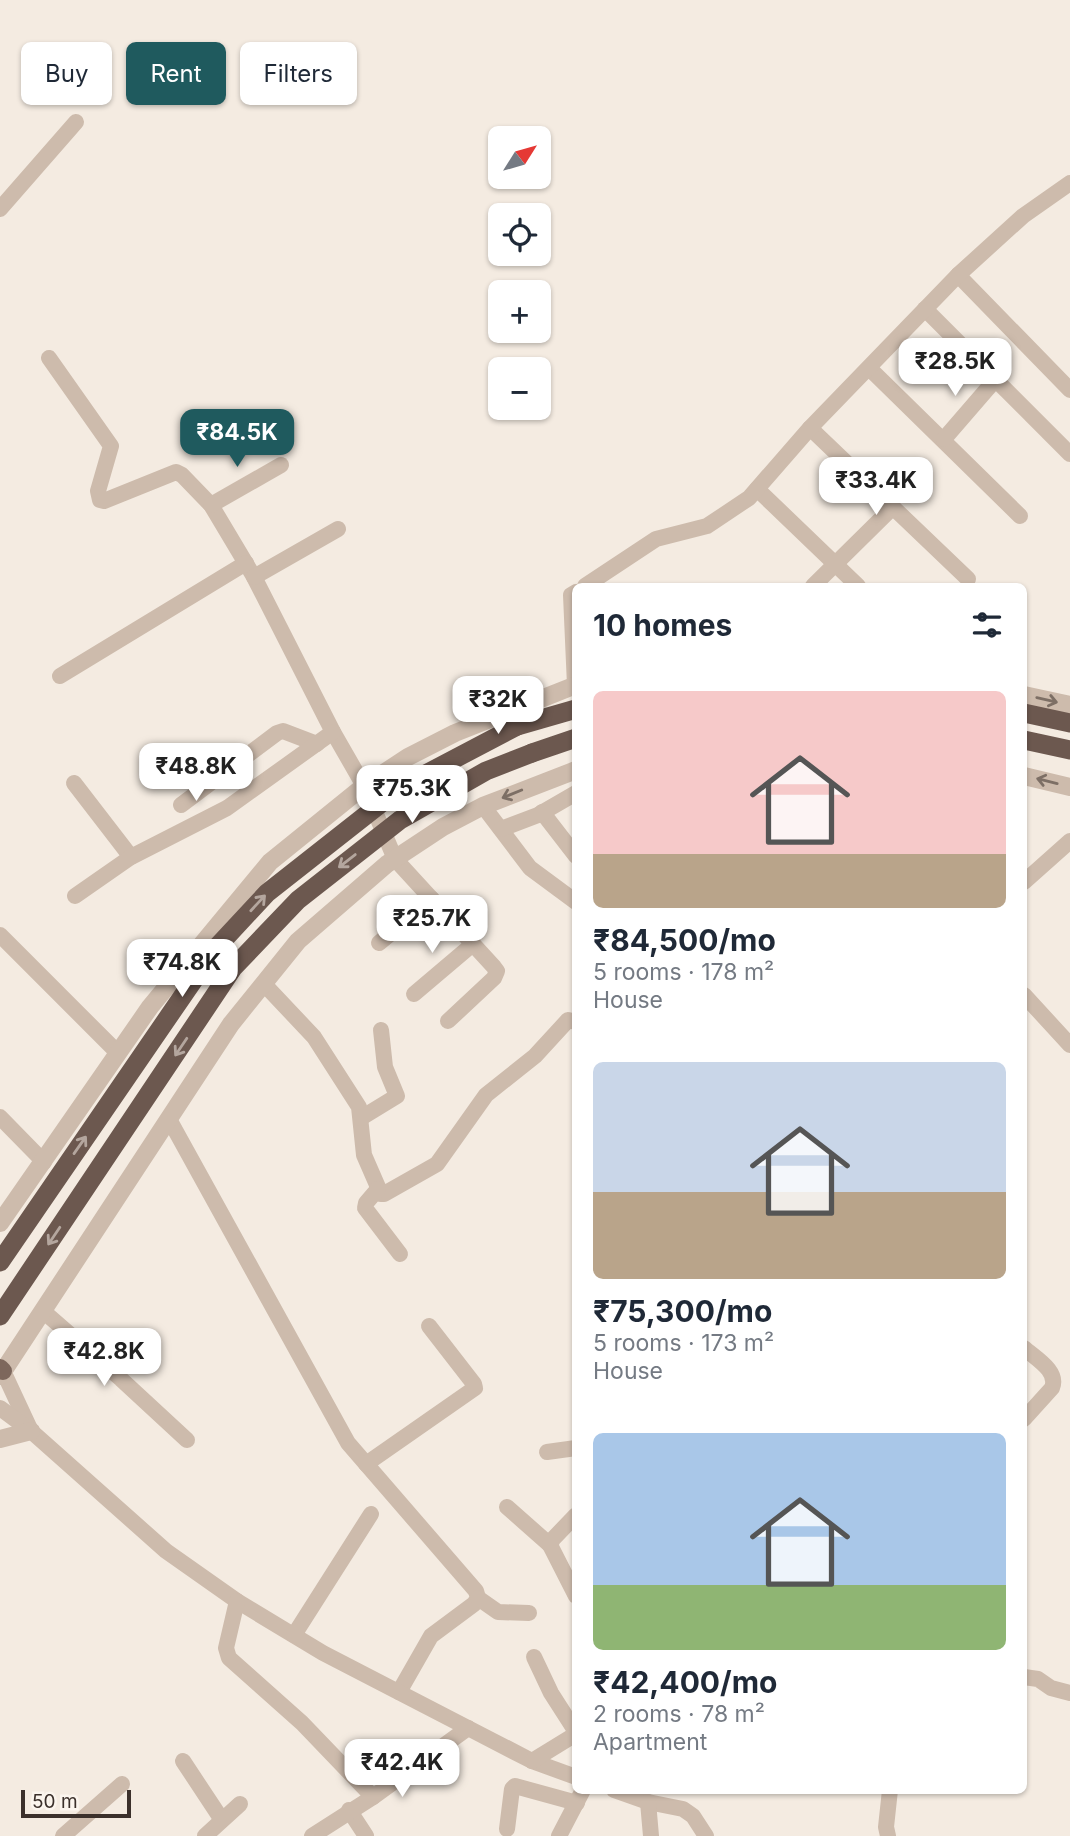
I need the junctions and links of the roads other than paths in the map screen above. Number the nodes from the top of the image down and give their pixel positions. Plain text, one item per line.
1 (76, 122) dead end
2 (1070, 183) edge
3 (0, 209) edge
4 (958, 275) junction
5 (925, 309) junction
6 (49, 358) dead end
7 (869, 368) junction
8 (995, 380) junction
9 (1070, 390) edge
10 (810, 428) junction
11 (944, 439) junction
12 (1070, 454) edge
13 (281, 465) dead end
14 (757, 489) junction
15 (211, 505) junction
16 (892, 508) junction
17 (1020, 516) dead end
18 (338, 529) dead end
19 (835, 564) junction
20 (250, 570) junction
21 (968, 579) dead end
22 (590, 583) edge
23 (816, 583) edge
24 (855, 583) edge
25 (572, 594) edge
26 (572, 627) edge
27 (60, 676) dead end
28 (572, 686) edge
29 (1027, 696) edge
30 (1070, 705) edge
31 (572, 710) edge
32 (1027, 714) edge
33 (1070, 723) edge
34 (333, 732) junction
35 (572, 739) edge
36 (1027, 741) edge
37 (317, 744) junction
38 (1070, 750) edge
39 (572, 772) edge
40 (1027, 777) edge
41 (74, 783) dead end
42 (369, 783) junction
43 (1070, 787) edge
44 (572, 795) edge
45 (181, 806) dead end
46 (483, 806) junction
47 (542, 812) junction
48 (500, 829) junction
49 (1070, 841) edge
50 (572, 851) edge
51 (399, 856) junction
52 (131, 857) junction
53 (1027, 879) edge
54 (75, 896) dead end
55 (572, 898) edge
56 (432, 899) junction
57 (0, 935) edge
58 (379, 943) dead end
59 (473, 944) junction
60 (264, 984) junction
61 (414, 994) dead end
62 (1027, 998) edge
63 (448, 1021) dead end
64 (572, 1021) edge
65 (381, 1030) dead end
66 (1067, 1035) edge
67 (118, 1053) junction
68 (0, 1117) edge
69 (362, 1118) junction
70 (169, 1119) junction
71 (44, 1162) junction
72 (377, 1189) junction
73 (0, 1223) edge
74 (400, 1254) dead end
75 (0, 1262) edge
76 (43, 1311) junction
77 (0, 1316) edge
78 (429, 1326) dead end
79 (1027, 1351) edge
80 (1, 1372) edge
81 (0, 1408) edge
82 (1027, 1416) edge
83 (31, 1431) junction
84 (0, 1439) edge
85 (187, 1440) dead end
86 (572, 1449) edge
87 (547, 1452) dead end
88 (366, 1464) junction
89 (507, 1507) dead end
90 (371, 1514) dead end
91 (572, 1519) edge
92 (551, 1545) junction
93 (572, 1588) edge
94 (478, 1598) junction
95 (237, 1601) junction
96 (529, 1613) dead end
97 (294, 1635) junction
98 (534, 1657) dead end
99 (1027, 1677) edge
100 (399, 1692) junction
101 (1070, 1693) edge
102 (572, 1727) edge
103 (468, 1728) junction
104 (572, 1736) edge
105 (183, 1761) dead end
106 (532, 1762) junction
107 (572, 1776) edge
108 (122, 1784) dead end
109 (625, 1794) edge
110 (890, 1794) edge
111 (373, 1797) junction
112 (580, 1797) edge
113 (648, 1802) junction
114 (240, 1804) dead end
115 (349, 1810) junction
116 (222, 1819) junction
117 (507, 1829) dead end
118 (63, 1836) edge
119 (205, 1836) edge
120 (312, 1836) edge
121 (366, 1836) edge
122 (559, 1836) edge
123 (651, 1836) edge
124 (706, 1836) edge
125 (888, 1836) edge

1 - 3 street
2 - 4 street
4 - 5 street
4 - 9 street
5 - 7 street
5 - 8 street
6 - 15 street
7 - 10 street
7 - 11 street
8 - 11 street
8 - 12 street
10 - 14 street
10 - 16 street
11 - 17 street
13 - 15 street
14 - 19 street
14 - 22 street
15 - 20 street
16 - 19 street
16 - 21 street
18 - 20 street
19 - 23 street
19 - 24 street
20 - 27 street
20 - 34 street
25 - 26 street
28 - 42 street
29 -> 30 street
75 -> 31 highway, bridge
32 - 33 highway
34 - 37 street
34 - 42 street
35 -> 77 highway, bridge
36 - 38 highway
37 - 45 street
37 - 52 street
39 -> 46 street
43 -> 40 street
41 - 52 street
42 - 51 street
42 - 67 street
44 - 47 street
46 - 48 street
46 - 51 street
47 - 48 street
47 - 50 street
48 - 55 street
49 - 53 street
51 - 56 street
51 - 60 street
52 - 54 street
56 - 58 street
56 - 59 street
57 - 67 street
59 - 61 street
59 - 63 street
60 - 69 street
60 - 70 street
62 - 66 street
64 - 72 street
65 - 69 street
67 - 71 street
68 - 71 street
69 - 72 street
70 - 76 street
70 - 88 street
71 - 73 street
72 - 74 street
76 - 80 street
76 - 85 street
78 - 88 street
79 - 82 street
80 - 83 street
81 - 83 street
83 - 84 street
83 - 95 street
86 - 87 street
88 - 94 street
89 - 92 street
90 - 97 street
91 - 92 street
92 - 93 street
94 - 96 street
94 - 100 street
95 - 97 street
95 - 111 street
97 - 100 street
98 - 102 street
99 - 101 street
100 - 103 street
103 - 106 street
103 - 111 street
104 - 106 street
105 - 116 street
106 - 107 street
108 - 118 street
109 - 113 street
110 - 125 street
111 - 115 street
112 - 117 street
112 - 122 street
113 - 123 street
113 - 124 street
114 - 116 street
115 - 120 street
115 - 121 street
116 - 119 street

